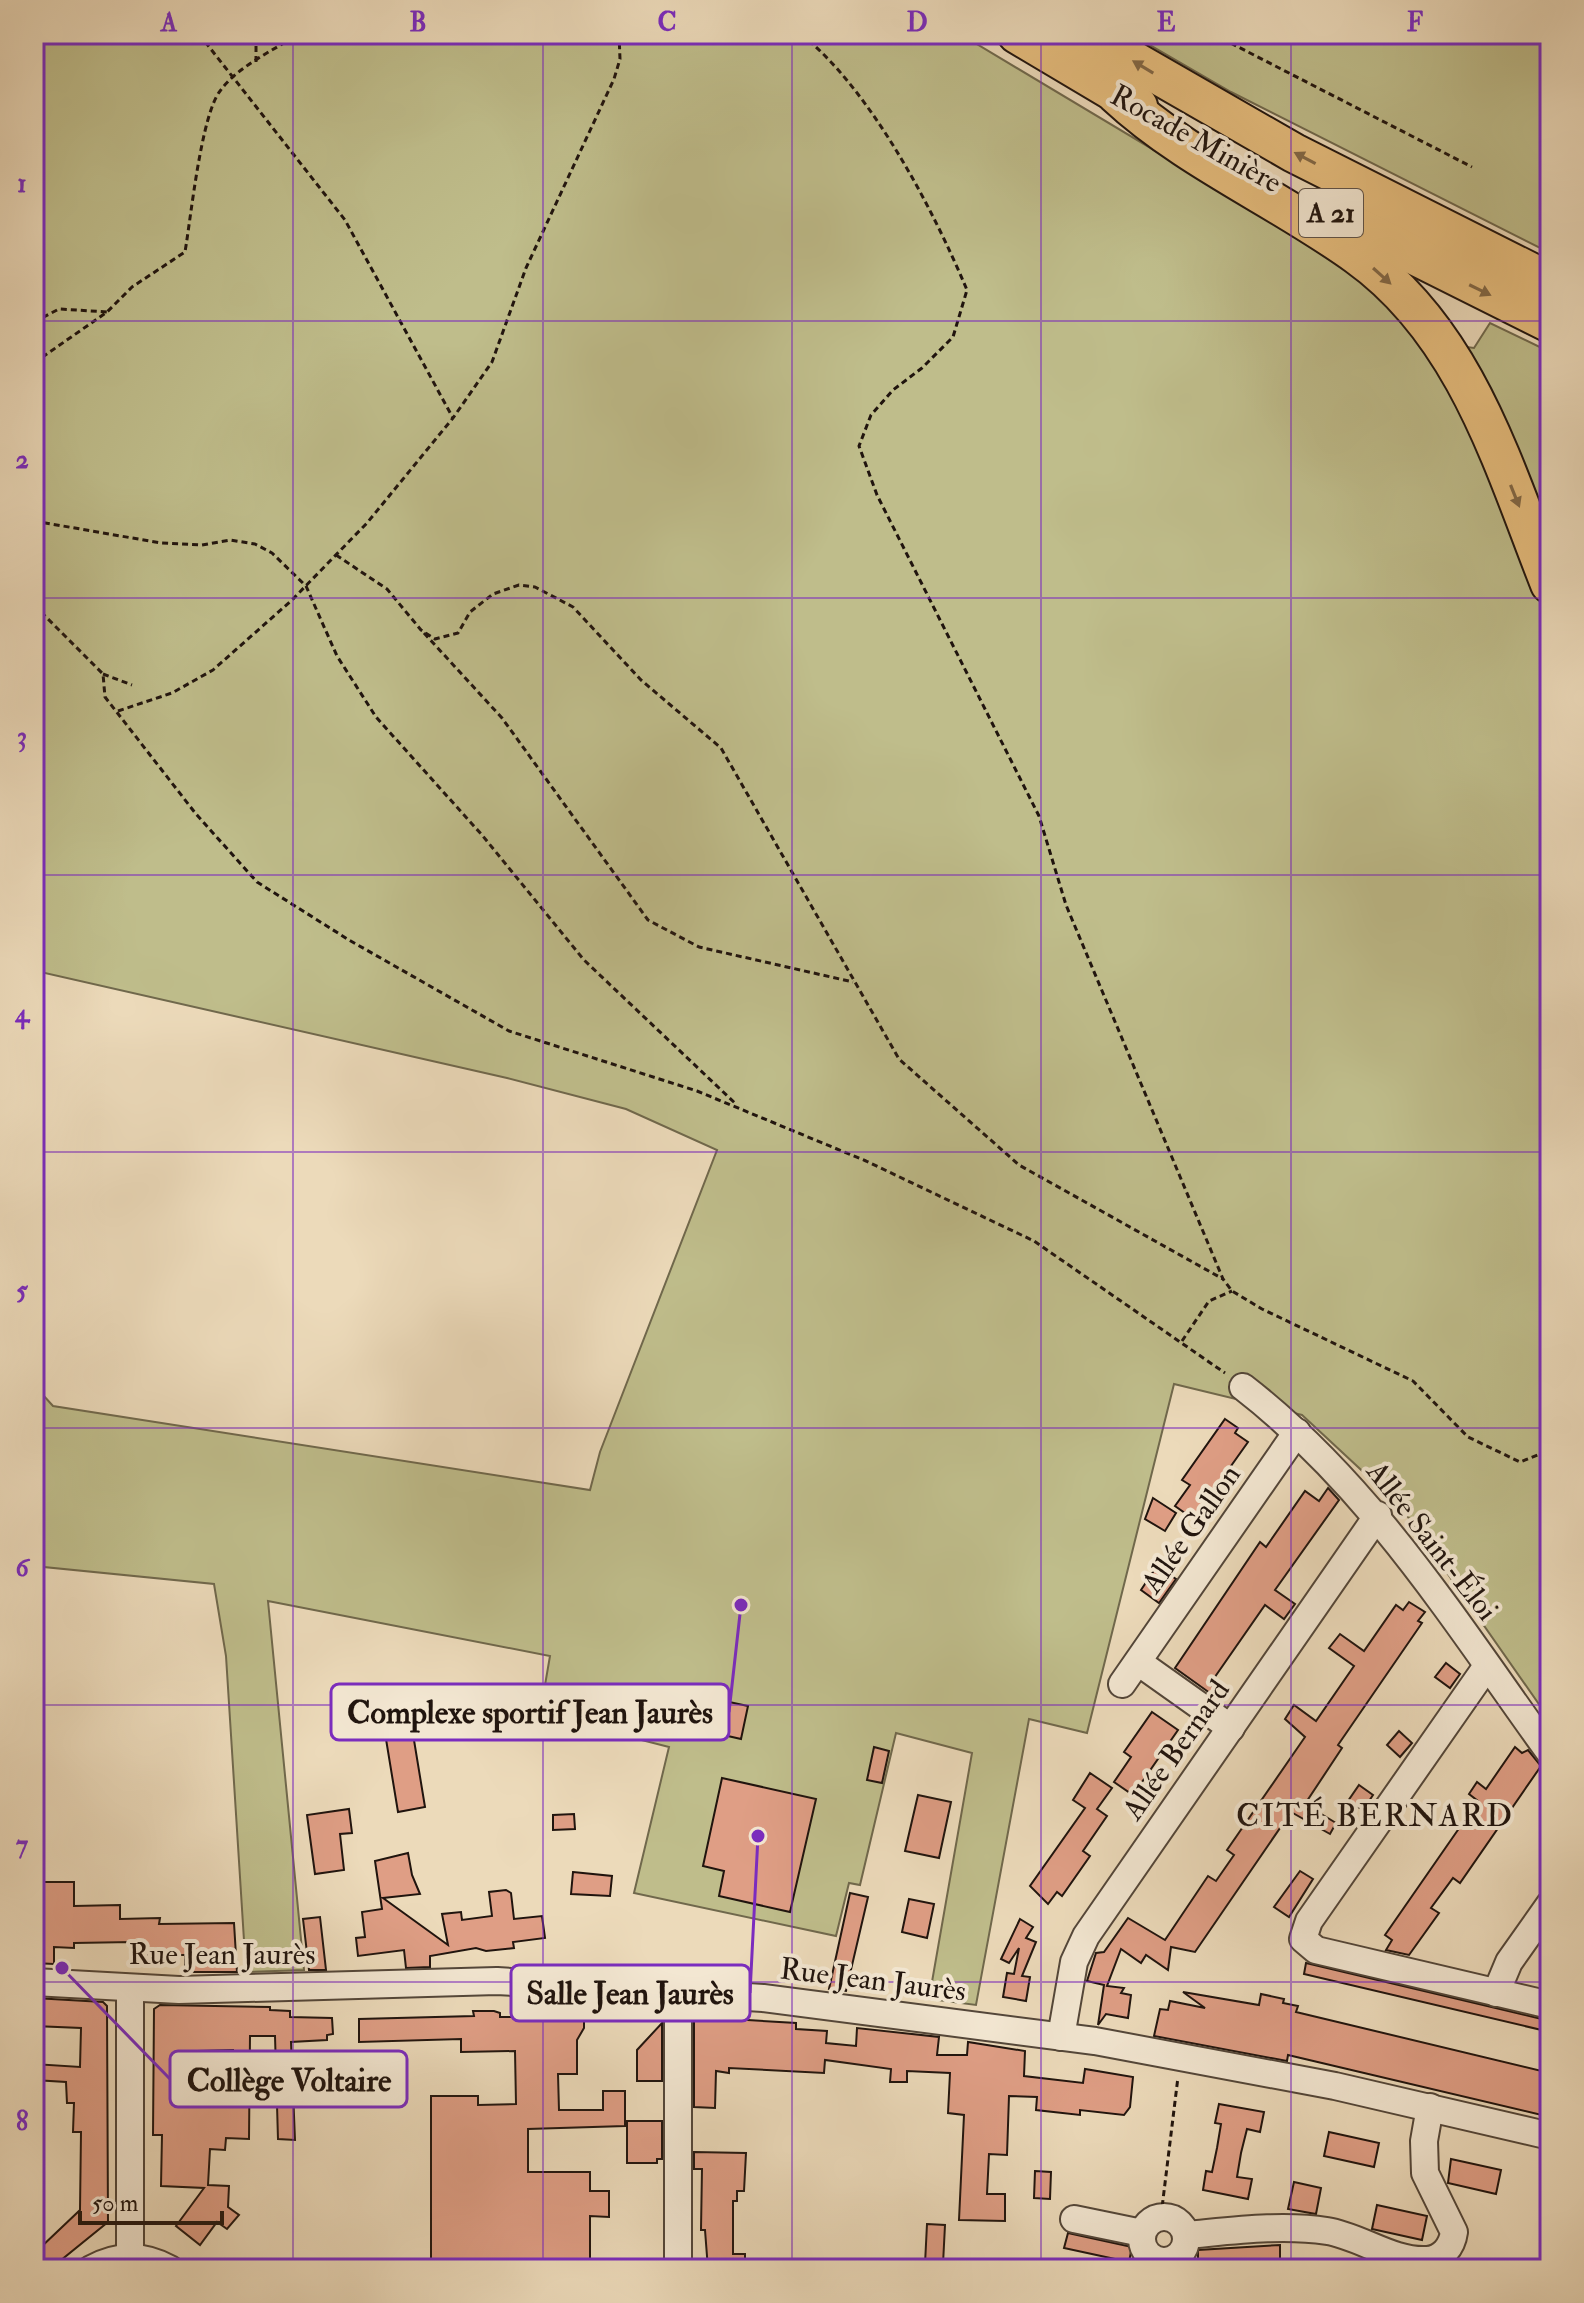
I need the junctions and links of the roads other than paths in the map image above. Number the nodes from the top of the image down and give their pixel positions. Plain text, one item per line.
1 (1017, 34) edge
2 (1087, 34) edge
3 (1116, 94) junction
4 (1550, 282) edge
5 (1544, 322) edge
6 (1550, 584) edge
7 (1243, 1387) road end
8 (1297, 1432) junction
9 (1378, 1515) junction
10 (1138, 1662) junction
11 (1487, 1666) junction
12 (1122, 1684) dead end
13 (1231, 1728) junction
14 (1550, 1753) edge
15 (1550, 1904) edge
16 (34, 1982) edge
17 (130, 1988) junction
18 (678, 1991) junction
19 (1496, 1993) junction
20 (1550, 2005) edge
21 (1061, 2037) junction
22 (1430, 2107) junction
23 (1550, 2136) edge
24 (1074, 2219) dead end
25 (1152, 2225) junction
26 (1186, 2235) junction
27 (130, 2257) junction
28 (1165, 2265) edge
29 (91, 2269) edge
30 (170, 2269) edge
31 (678, 2269) edge

1 - 3 highway, Rocade Minière / A 21
4 -> 2 highway, Rocade Minière / A 21
3 -> 5 highway, Rocade Minière / A 21
3 -> 6 highway
7 - 8 street, Allée Saint-Éloi
8 - 9 street, Allée Saint-Éloi
8 - 10 street, Allée Gallon
9 - 11 street, Allée Saint-Éloi
9 - 13 street, Allée Bernard
10 - 12 street, Allée Gallon
10 - 13 street
11 - 14 street, Allée Saint-Éloi
11 - 19 street
13 - 21 street, Allée Bernard
15 - 19 street
16 - 17 street, Rue Jean Jaurès
17 - 18 street, Rue Jean Jaurès
17 - 27 street
18 - 21 street, Rue Jean Jaurès
18 - 31 street
19 - 20 street
21 - 22 street, Rue Jean Jaurès
22 - 23 street, Rue Jean Jaurès
22 - 26 street
24 - 25 street
25 - 26 street
25 - 28 street
26 - 28 street
27 - 29 street
27 - 30 street

